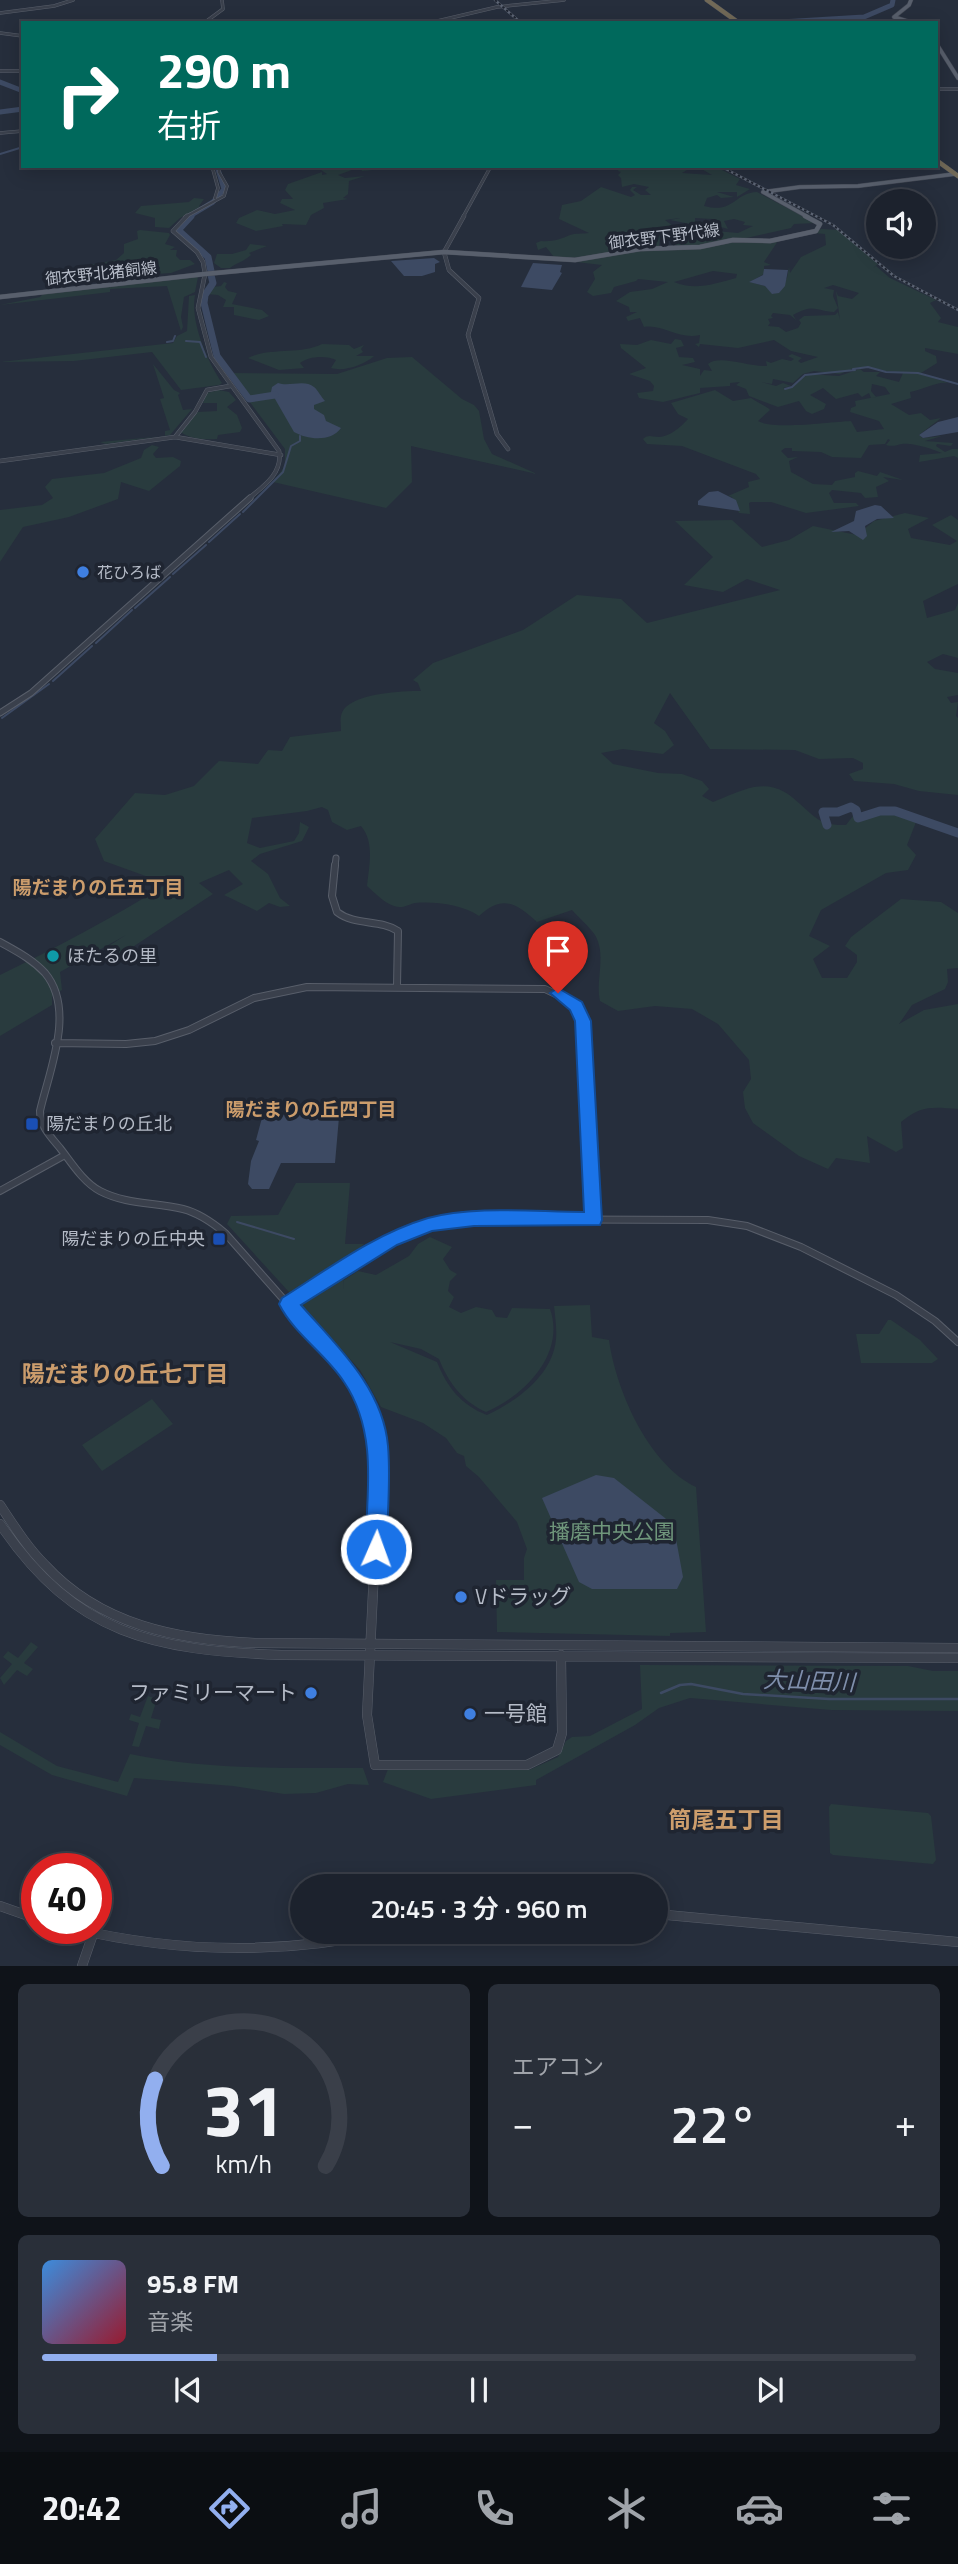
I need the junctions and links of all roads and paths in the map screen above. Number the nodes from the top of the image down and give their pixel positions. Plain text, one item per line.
1 (73, 0) edge
2 (222, 0) edge
3 (565, 0) edge
4 (706, 0) edge
5 (911, 0) edge
6 (0, 12) edge
7 (207, 21) edge
8 (438, 21) edge
9 (736, 21) edge
10 (905, 21) edge
11 (0, 33) edge
12 (21, 36) edge
13 (938, 46) edge
14 (0, 71) edge
15 (21, 71) edge
16 (958, 78) edge
17 (938, 89) edge
18 (958, 89) edge
19 (21, 131) edge
20 (0, 133) edge
21 (938, 163) edge
22 (213, 168) edge
23 (221, 168) edge
24 (490, 168) edge
25 (956, 176) edge
26 (217, 198) junction
27 (444, 253) junction
28 (205, 274) junction
29 (0, 297) edge
30 (230, 386) junction
31 (175, 437) junction
32 (508, 449) dead end
33 (281, 455) junction
34 (0, 461) edge
35 (0, 713) edge
36 (336, 858) dead end
37 (0, 942) edge
38 (397, 986) junction
39 (55, 1043) junction
40 (65, 1155) junction
41 (0, 1191) edge
42 (593, 1220) junction
43 (288, 1304) junction
44 (958, 1342) edge
45 (0, 1505) edge
46 (0, 1524) edge
47 (371, 1643) junction
48 (958, 1648) edge
49 (371, 1654) junction
50 (561, 1655) junction
51 (958, 1658) edge
52 (0, 1906) edge
53 (21, 1913) edge
54 (668, 1915) edge
55 (112, 1937) edge
56 (958, 1942) edge
57 (89, 1944) edge
58 (331, 1944) edge
59 (82, 1965) edge

1 - 6 street
2 - 7 street
3 - 8 street
4 - 9 highway
5 - 10 main road
11 - 12 street
13 - 16 main road
14 - 15 street
17 - 18 street
19 - 20 street
21 - 25 highway
22 - 26 street
23 - 26 street
24 - 27 street
25 - 27 main road, 御衣野下野代線
26 - 28 street
27 - 28 main road, 御衣野下野代線
27 - 32 street
28 - 29 main road, 御衣野北猪飼線
28 - 30 street
30 - 31 street
30 - 33 street
31 - 33 street
31 - 34 street
33 - 35 street
36 - 38 street
37 - 39 street
38 - 39 street
38 - 42 street
39 - 40 street
40 - 41 street
40 - 43 street
42 - 43 street
42 - 44 street
43 - 47 street
45 - 47 street
46 - 49 street
47 - 48 street
47 - 49 street
49 - 50 street
49 - 50 street
50 - 51 street
52 - 53 street
54 - 56 street
55 - 58 street
57 - 59 street

